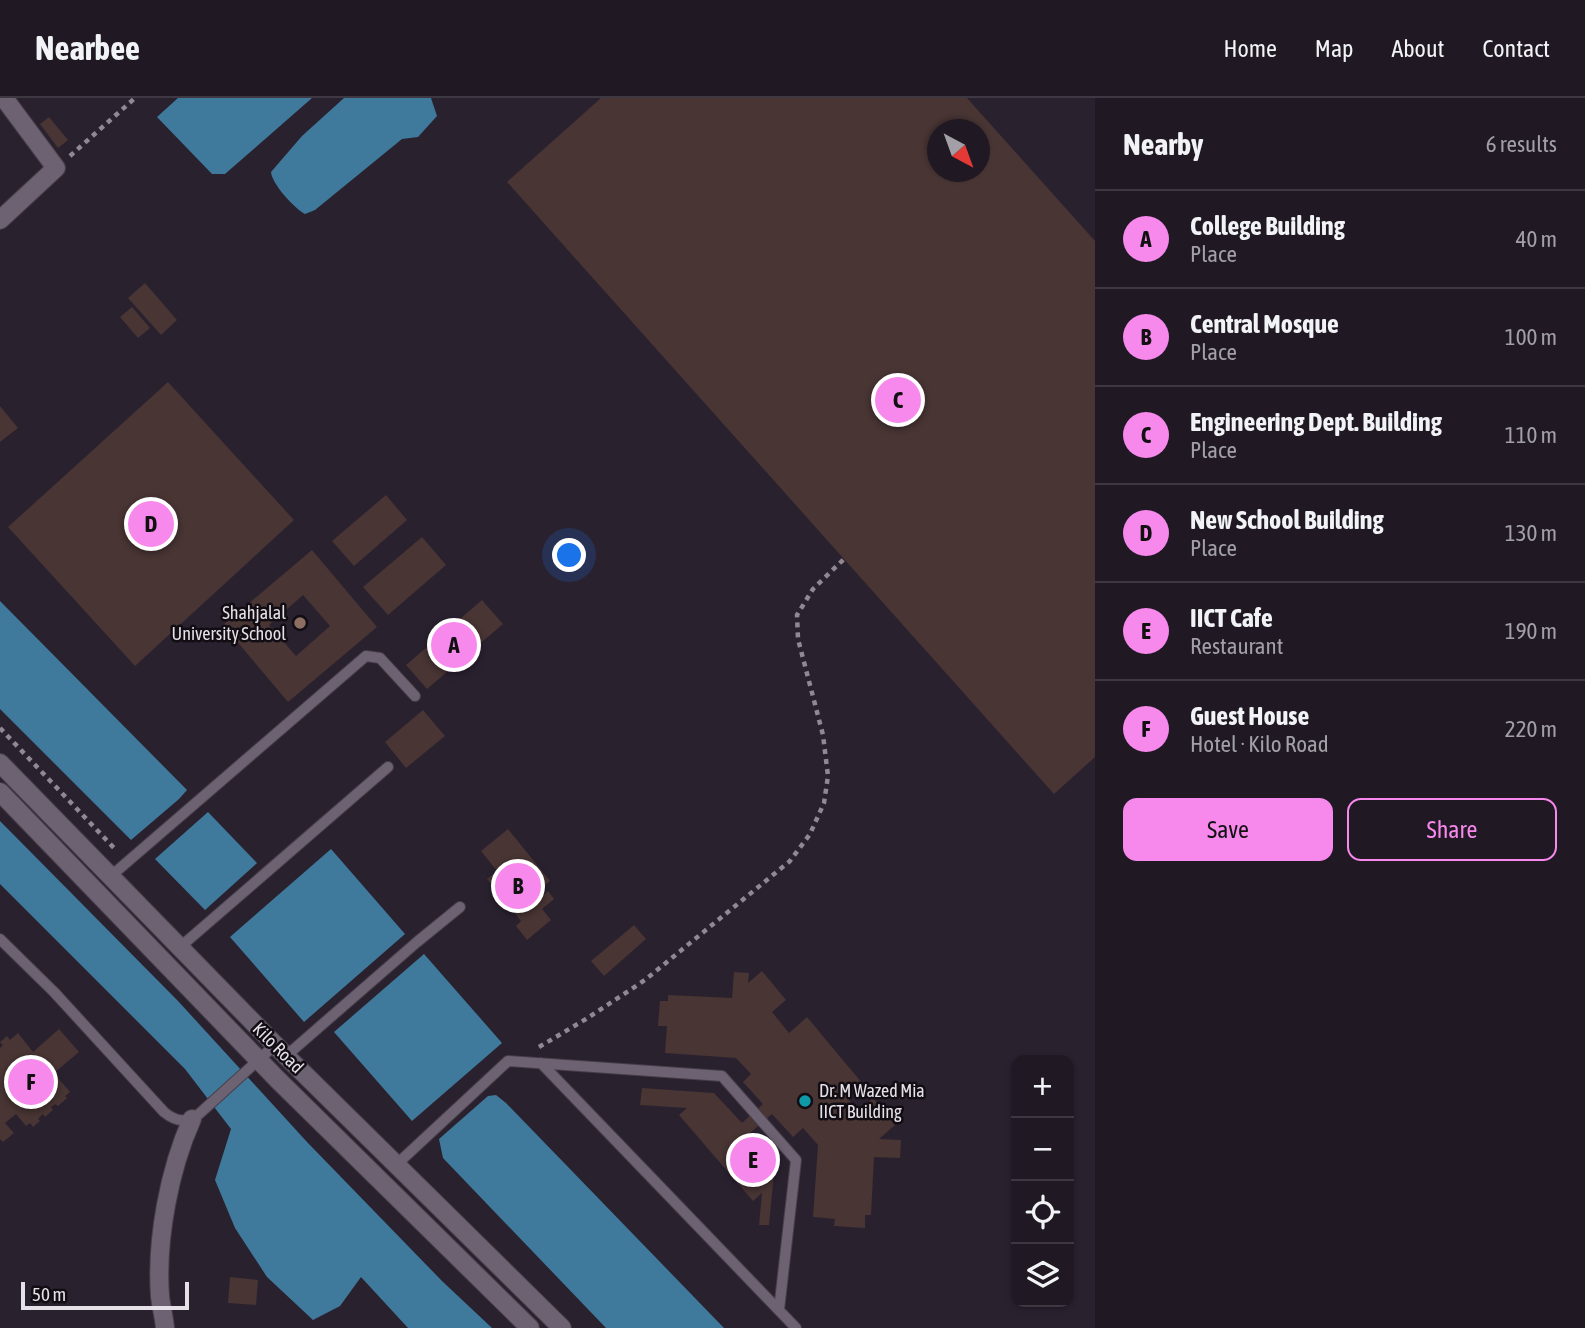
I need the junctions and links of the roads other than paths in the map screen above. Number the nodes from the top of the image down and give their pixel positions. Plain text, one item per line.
1 (4, 98) edge
2 (0, 220) edge
3 (415, 696) dead end
4 (0, 763) edge
5 (388, 767) dead end
6 (0, 792) edge
7 (111, 876) junction
8 (460, 907) dead end
9 (0, 939) edge
10 (179, 948) junction
11 (280, 1050) junction
12 (259, 1060) junction
13 (541, 1063) junction
14 (192, 1119) junction
15 (396, 1165) junction
16 (779, 1310) junction
17 (165, 1328) edge
18 (530, 1328) edge
19 (562, 1328) edge
20 (796, 1328) edge

1 - 2 street
3 - 7 lane
4 - 7 street, Kilo Road
5 - 10 lane
6 - 12 street, Kilo Road
7 - 10 street, Kilo Road
8 - 11 lane
9 - 14 lane
10 - 11 street, Kilo Road
11 - 12 lane
11 - 15 street, Kilo Road
12 - 14 lane
12 - 18 street, Kilo Road
13 - 15 lane
13 - 16 lane
13 - 16 lane
14 - 17 street
15 - 19 street, Kilo Road
16 - 20 lane

